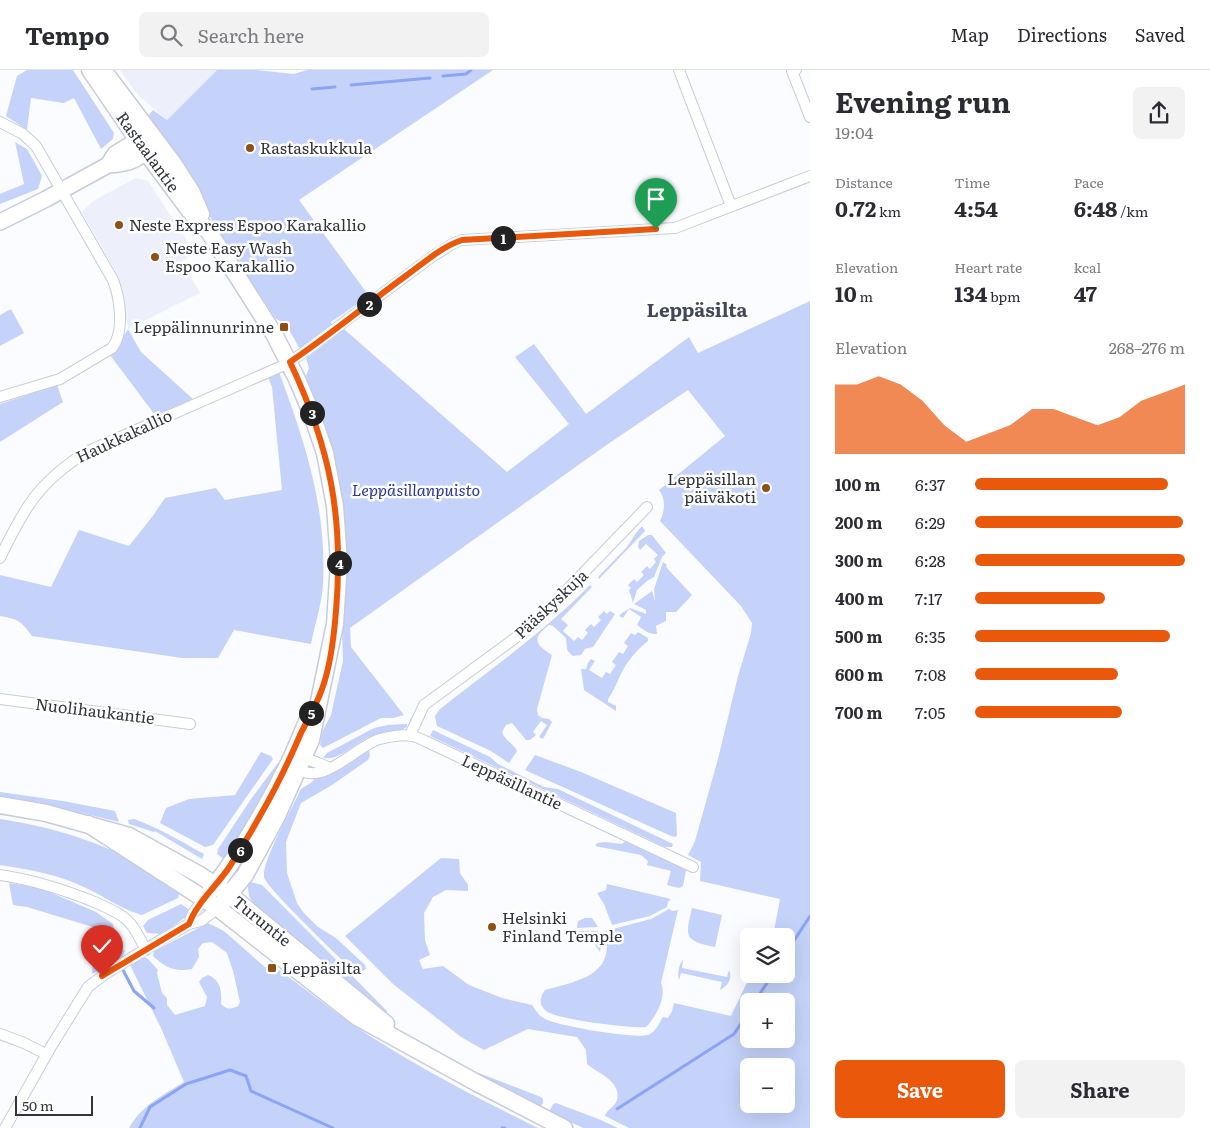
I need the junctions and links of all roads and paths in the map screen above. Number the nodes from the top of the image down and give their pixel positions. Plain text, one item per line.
1 (90, 70) edge
2 (103, 70) edge
3 (679, 70) edge
4 (796, 70) edge
5 (810, 117) edge
6 (0, 122) edge
7 (146, 143) junction
8 (810, 176) edge
9 (62, 190) junction
10 (731, 206) junction
11 (0, 222) edge
12 (290, 362) junction
13 (0, 398) edge
14 (647, 507) dead end
15 (0, 558) edge
16 (0, 699) edge
17 (190, 724) dead end
18 (410, 735) junction
19 (297, 763) junction
20 (0, 805) edge
21 (88, 824) junction
22 (693, 867) dead end
23 (0, 875) edge
24 (216, 884) junction
25 (230, 895) junction
26 (211, 903) junction
27 (189, 924) junction
28 (146, 950) junction
29 (0, 1034) edge
30 (416, 1049) junction
31 (46, 1054) junction
32 (5, 1128) edge
33 (564, 1128) edge

1 - 7 main road, Rastaalantie
2 - 7 main road, Rastaalantie
3 - 10 street
4 - 5 street
6 - 9 street
7 - 9 street
7 - 12 main road, Rastaalantie
8 - 10 street
9 - 11 street
9 - 13 street
10 - 12 street
12 - 15 street, Haukkakallio
12 - 19 main road, Rastaalantie
14 - 18 street, Pääskyskuja
16 - 17 street, Nuolihaukantie
18 - 19 street
18 - 22 street, Leppäsillantie
19 - 24 main road, Rastaalantie
19 - 25 main road, Rastaalantie
20 - 21 main road, Turuntie
21 - 24 main road, Turuntie
21 - 26 main road, Turuntie
23 - 28 street
24 - 25 main road, Turuntie
24 - 26 main road, Rastaalantie
25 - 26 main road, Rastaalantie
25 - 30 main road, Turuntie
26 - 27 street
26 - 27 street
26 - 30 main road, Turuntie
27 - 28 street
28 - 31 street
29 - 31 street
30 - 33 main road, Turuntie
31 - 32 street

